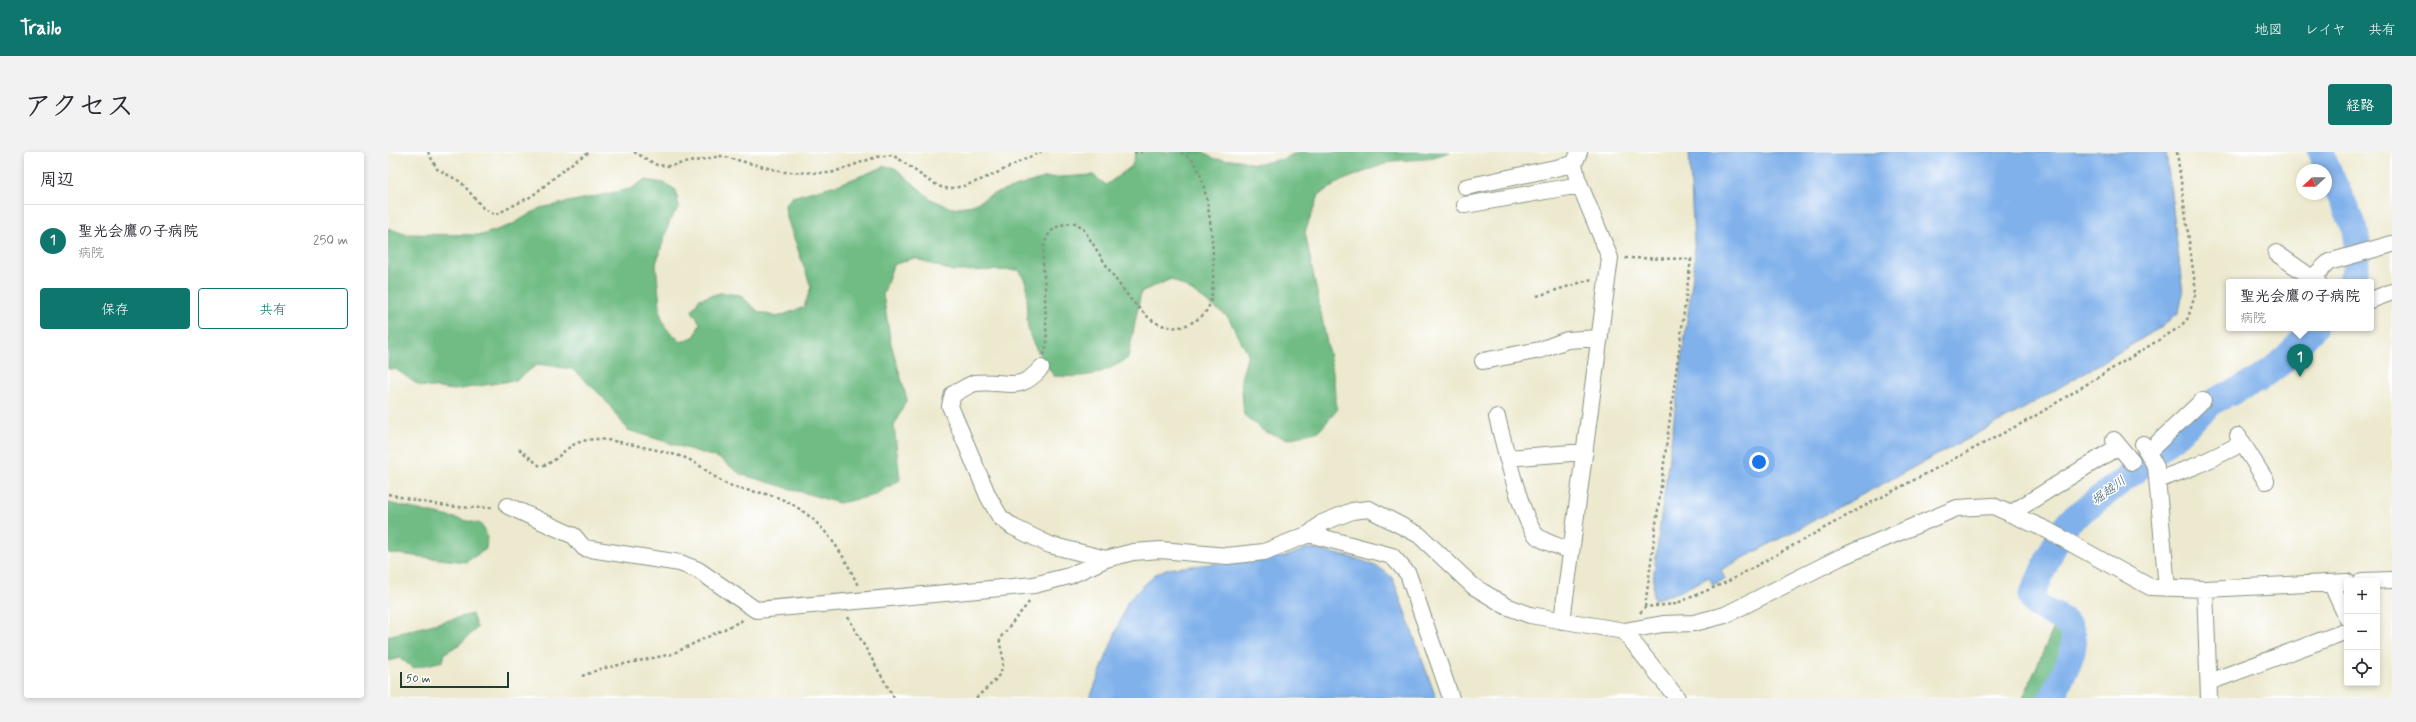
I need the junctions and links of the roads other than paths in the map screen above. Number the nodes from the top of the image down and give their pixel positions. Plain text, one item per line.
1 (1577, 158) edge
2 (1580, 185) junction
3 (1466, 187) dead end
4 (1465, 205) dead end
5 (2392, 244) edge
6 (2276, 253) dead end
7 (2314, 279) edge
8 (2316, 279) edge
9 (2392, 292) edge
10 (2374, 299) edge
11 (1600, 338) junction
12 (1483, 361) dead end
13 (1041, 368) road end
14 (2203, 400) dead end
15 (1497, 417) dead end
16 (1584, 452) junction
17 (1507, 458) junction
18 (2132, 462) dead end
19 (2158, 480) junction
20 (2266, 481) dead end
21 (508, 506) road end
22 (2010, 514) junction
23 (1309, 534) junction
24 (1571, 551) junction
25 (1106, 559) junction
26 (2380, 580) edge
27 (2392, 580) edge
28 (2339, 582) edge
29 (2167, 588) junction
30 (2205, 589) junction
31 (2346, 614) edge
32 (1562, 621) junction
33 (1624, 631) junction
34 (2344, 632) edge
35 (2208, 682) junction
36 (1451, 698) edge
37 (1677, 698) edge
38 (2209, 698) edge

1 - 2 street
1 - 3 street
2 - 4 street
2 - 11 street
5 - 8 street
6 - 7 street
9 - 10 street
11 - 12 street
11 - 16 street
13 - 25 street
14 - 19 street
15 - 17 street
16 - 17 street
16 - 24 street
17 - 24 street
18 - 22 street
19 - 20 street
19 - 29 street
21 - 25 street
22 - 29 street
22 - 33 street
23 - 25 street
23 - 32 street
23 - 36 street
24 - 32 street
26 - 27 street
28 - 30 street
28 - 31 street
29 - 30 street
30 - 35 street
32 - 33 street
33 - 37 street
34 - 35 street
35 - 38 street

